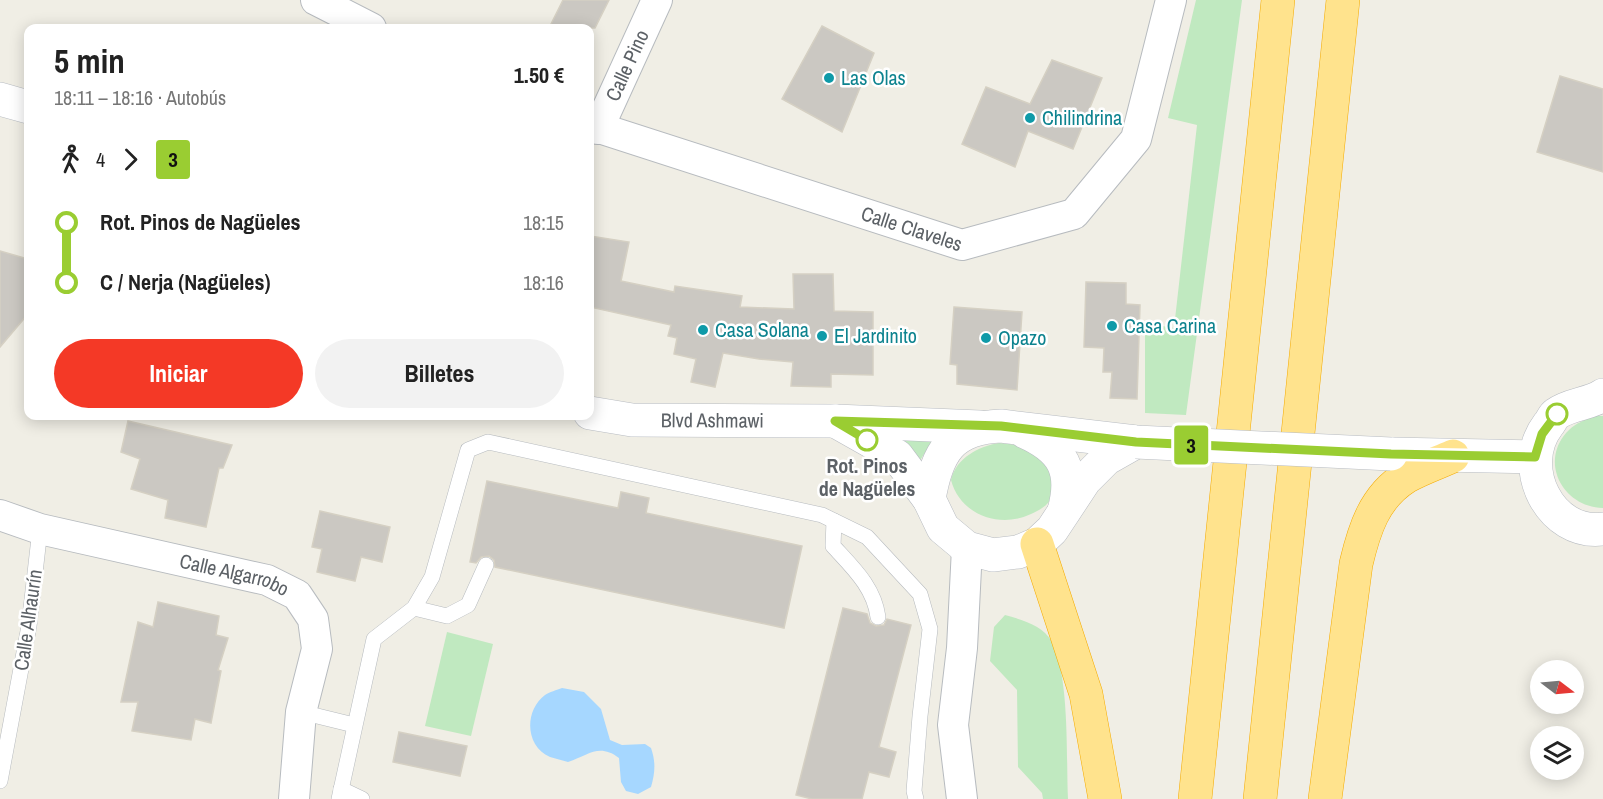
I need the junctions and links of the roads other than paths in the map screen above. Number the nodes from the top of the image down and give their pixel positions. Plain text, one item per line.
1 (316, 0) edge
2 (657, 0) edge
3 (1171, 0) edge
4 (1278, 0) edge
5 (1343, 0) edge
6 (364, 24) edge
7 (0, 99) edge
8 (24, 106) edge
9 (594, 127) edge
10 (1602, 396) edge
11 (594, 414) edge
12 (835, 421) junction
13 (980, 427) junction
14 (1020, 429) junction
15 (1136, 442) junction
16 (1453, 456) junction
17 (1535, 457) junction
18 (929, 499) junction
19 (1064, 511) junction
20 (0, 515) edge
21 (834, 521) junction
22 (40, 529) junction
23 (1603, 529) edge
24 (1037, 544) junction
25 (967, 548) junction
26 (486, 565) dead end
27 (414, 608) junction
28 (878, 617) dead end
29 (302, 712) junction
30 (354, 725) junction
31 (0, 781) edge
32 (340, 794) edge
33 (294, 799) edge
34 (362, 799) edge
35 (916, 799) edge
36 (962, 799) edge
37 (1105, 799) edge
38 (1195, 799) edge
39 (1260, 799) edge
40 (1325, 799) edge

1 - 6 street
2 - 9 street, Calle Pino
3 - 9 street, Calle Claveles
4 - 38 highway
5 - 39 highway
7 - 8 street
10 - 17 street
11 - 12 street, Blvd Ashmawi
12 - 13 street, Blvd Ashmawi
12 - 18 street, Blvd Ashmawi
13 - 14 street
13 - 18 street
14 - 15 street
14 - 19 street
15 - 16 street, bridge
15 - 19 street
16 - 17 street
16 - 40 highway
17 - 23 street
18 - 25 street
19 - 24 street
20 - 22 street, Calle Algarrobo
21 - 27 lane
21 - 28 lane
21 - 35 lane
22 - 29 street, Calle Algarrobo
22 - 31 lane, Calle Alhaurín
24 - 25 street
24 - 37 highway
25 - 36 street
26 - 27 lane
27 - 30 lane
29 - 30 lane
29 - 33 street, Calle Algarrobo
30 - 32 lane
32 - 34 lane

